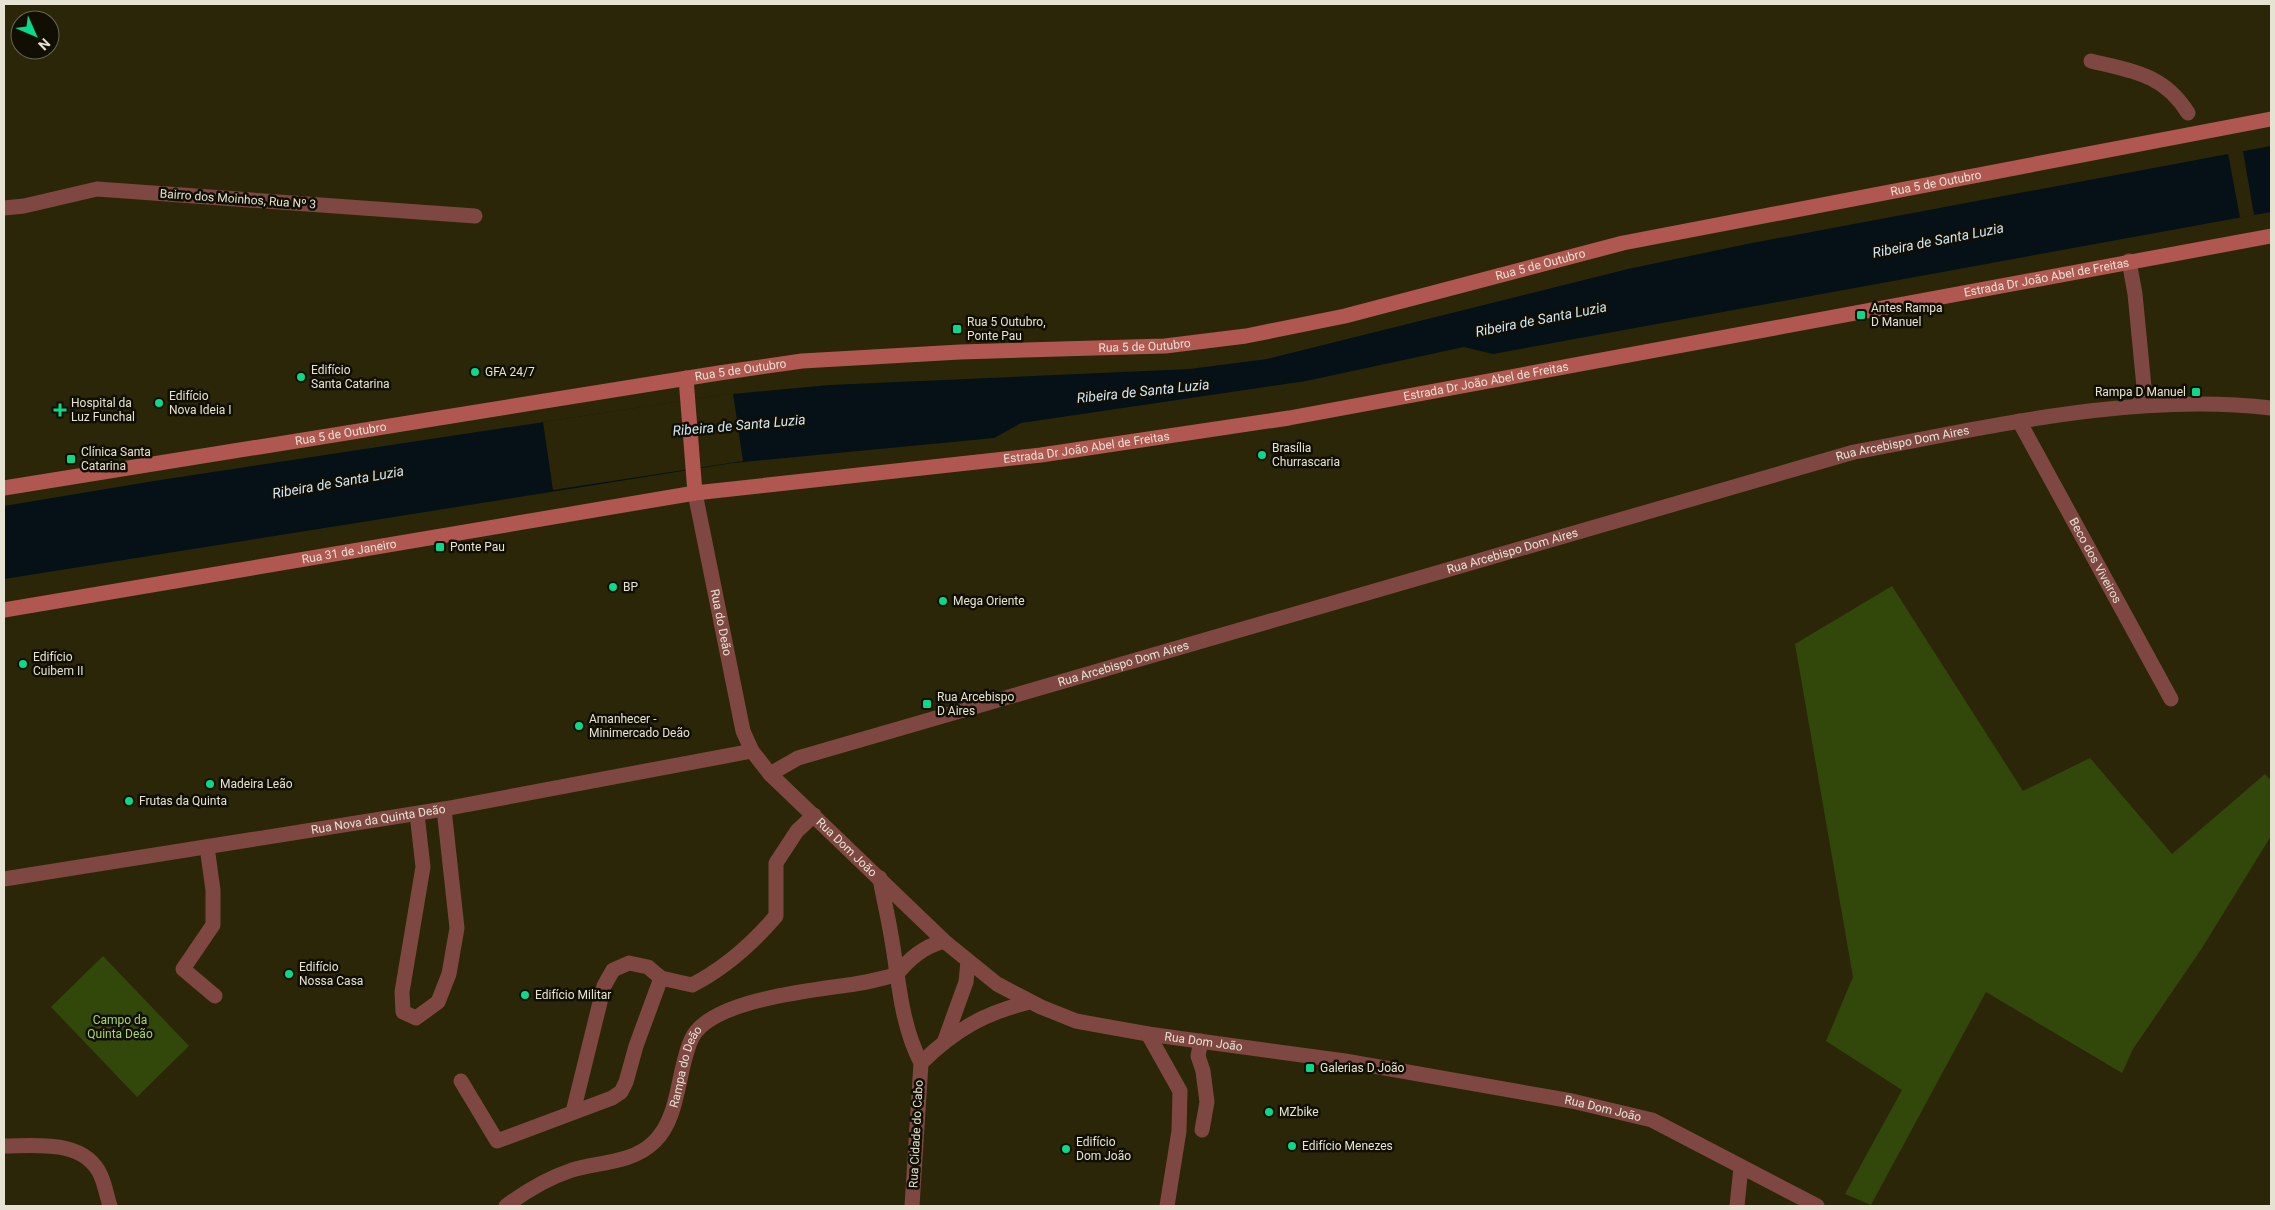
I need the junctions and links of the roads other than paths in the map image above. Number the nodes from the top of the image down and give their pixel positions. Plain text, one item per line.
1 (2091, 61) dead end
2 (2188, 113) dead end
3 (2271, 119) edge
4 (4, 208) edge
5 (474, 216) dead end
6 (2271, 236) edge
7 (2129, 261) junction
8 (686, 378) junction
9 (2137, 406) junction
10 (2271, 408) edge
11 (2019, 421) junction
12 (4, 488) edge
13 (695, 493) junction
14 (4, 610) edge
15 (2171, 699) dead end
16 (752, 751) junction
17 (770, 774) junction
18 (444, 809) junction
19 (417, 814) junction
20 (814, 815) junction
21 (207, 846) junction
22 (880, 878) junction
23 (4, 879) edge
24 (944, 941) junction
25 (968, 961) junction
26 (896, 975) junction
27 (660, 978) junction
28 (215, 996) dead end
29 (1030, 1002) junction
30 (1148, 1034) junction
31 (945, 1040) junction
32 (1201, 1041) junction
33 (921, 1063) junction
34 (462, 1081) dead end
35 (573, 1112) junction
36 (1202, 1130) dead end
37 (4, 1146) edge
38 (1741, 1167) junction
39 (110, 1206) edge
40 (506, 1206) edge
41 (912, 1206) edge
42 (1167, 1206) edge
43 (1737, 1206) edge
44 (1817, 1206) edge

1 - 2 street
3 - 8 main road, Rua 5 de Outubro
4 - 5 street, Bairro dos Moinhos, Rua Nº 3
6 - 7 main road, Estrada Dr João Abel de Freitas
7 - 9 street
7 - 13 main road, Estrada Dr João Abel de Freitas
8 - 12 main road, Rua 5 de Outubro
8 - 13 main road
9 - 10 street, Rua Arcebispo Dom Aires
9 - 11 street, Rua Arcebispo Dom Aires
11 - 15 street, Beco dos Viveiros
11 - 17 street, Rua Arcebispo Dom Aires
13 - 14 main road, Rua 31 de Janeiro
13 - 16 street, Rua do Deão
16 - 17 street, Rua Dom João
16 - 18 street, Rua Nova da Quinta Deão
17 - 20 street, Rua Dom João
18 - 19 street, Rua Nova da Quinta Deão
18 - 19 street
19 - 21 street, Rua Nova da Quinta Deão
20 - 22 street, Rua Dom João
20 - 27 street
21 - 23 street, Rua Nova da Quinta Deão
21 - 28 street
22 - 24 street, Rua Dom João
22 - 26 street, Rua Cidade do Cabo
24 - 25 street, Rua Dom João
24 - 26 street
25 - 29 street, Rua Dom João
25 - 31 street, Rua Cidade do Cabo
26 - 33 street, Rua Cidade do Cabo
26 - 40 street, Rampa do Deão
27 - 35 street
27 - 35 street
29 - 30 street, Rua Dom João
29 - 31 street, Rua Cidade do Cabo
30 - 32 street, Rua Dom João
30 - 42 street
31 - 33 street, Rua Cidade do Cabo
32 - 36 street
32 - 38 street, Rua Dom João
33 - 41 street, Rua Cidade do Cabo
34 - 35 street
37 - 39 street
38 - 43 street
38 - 44 street, Rua Dom João

